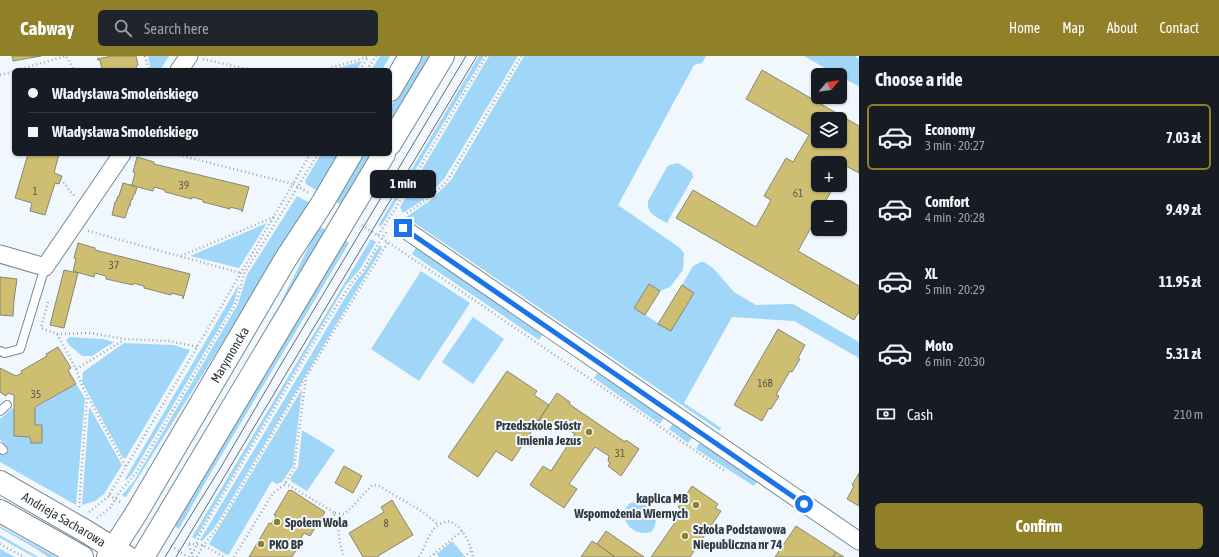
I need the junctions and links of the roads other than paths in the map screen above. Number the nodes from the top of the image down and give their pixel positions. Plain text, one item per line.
1 (410, 56) edge
2 (443, 56) edge
3 (194, 57) edge
4 (181, 68) edge
5 (392, 87) edge
6 (392, 141) edge
7 (121, 156) edge
8 (350, 156) edge
9 (383, 156) edge
10 (402, 222) road end
11 (0, 254) edge
12 (45, 267) junction
13 (0, 351) edge
14 (7, 405) dead end
15 (0, 411) edge
16 (0, 482) edge
17 (0, 511) edge
18 (859, 541) edge
19 (117, 554) edge
20 (82, 557) edge
21 (143, 557) edge

1 - 5 main road
2 - 6 main road
3 - 4 street
7 - 12 street
8 - 19 main road, Marymoncka
9 - 21 main road
10 - 18 street
11 - 12 street
12 - 13 lane
14 - 15 lane
16 - 19 main road, Andrieja Sacharowa
17 - 20 main road, Andrieja Sacharowa

